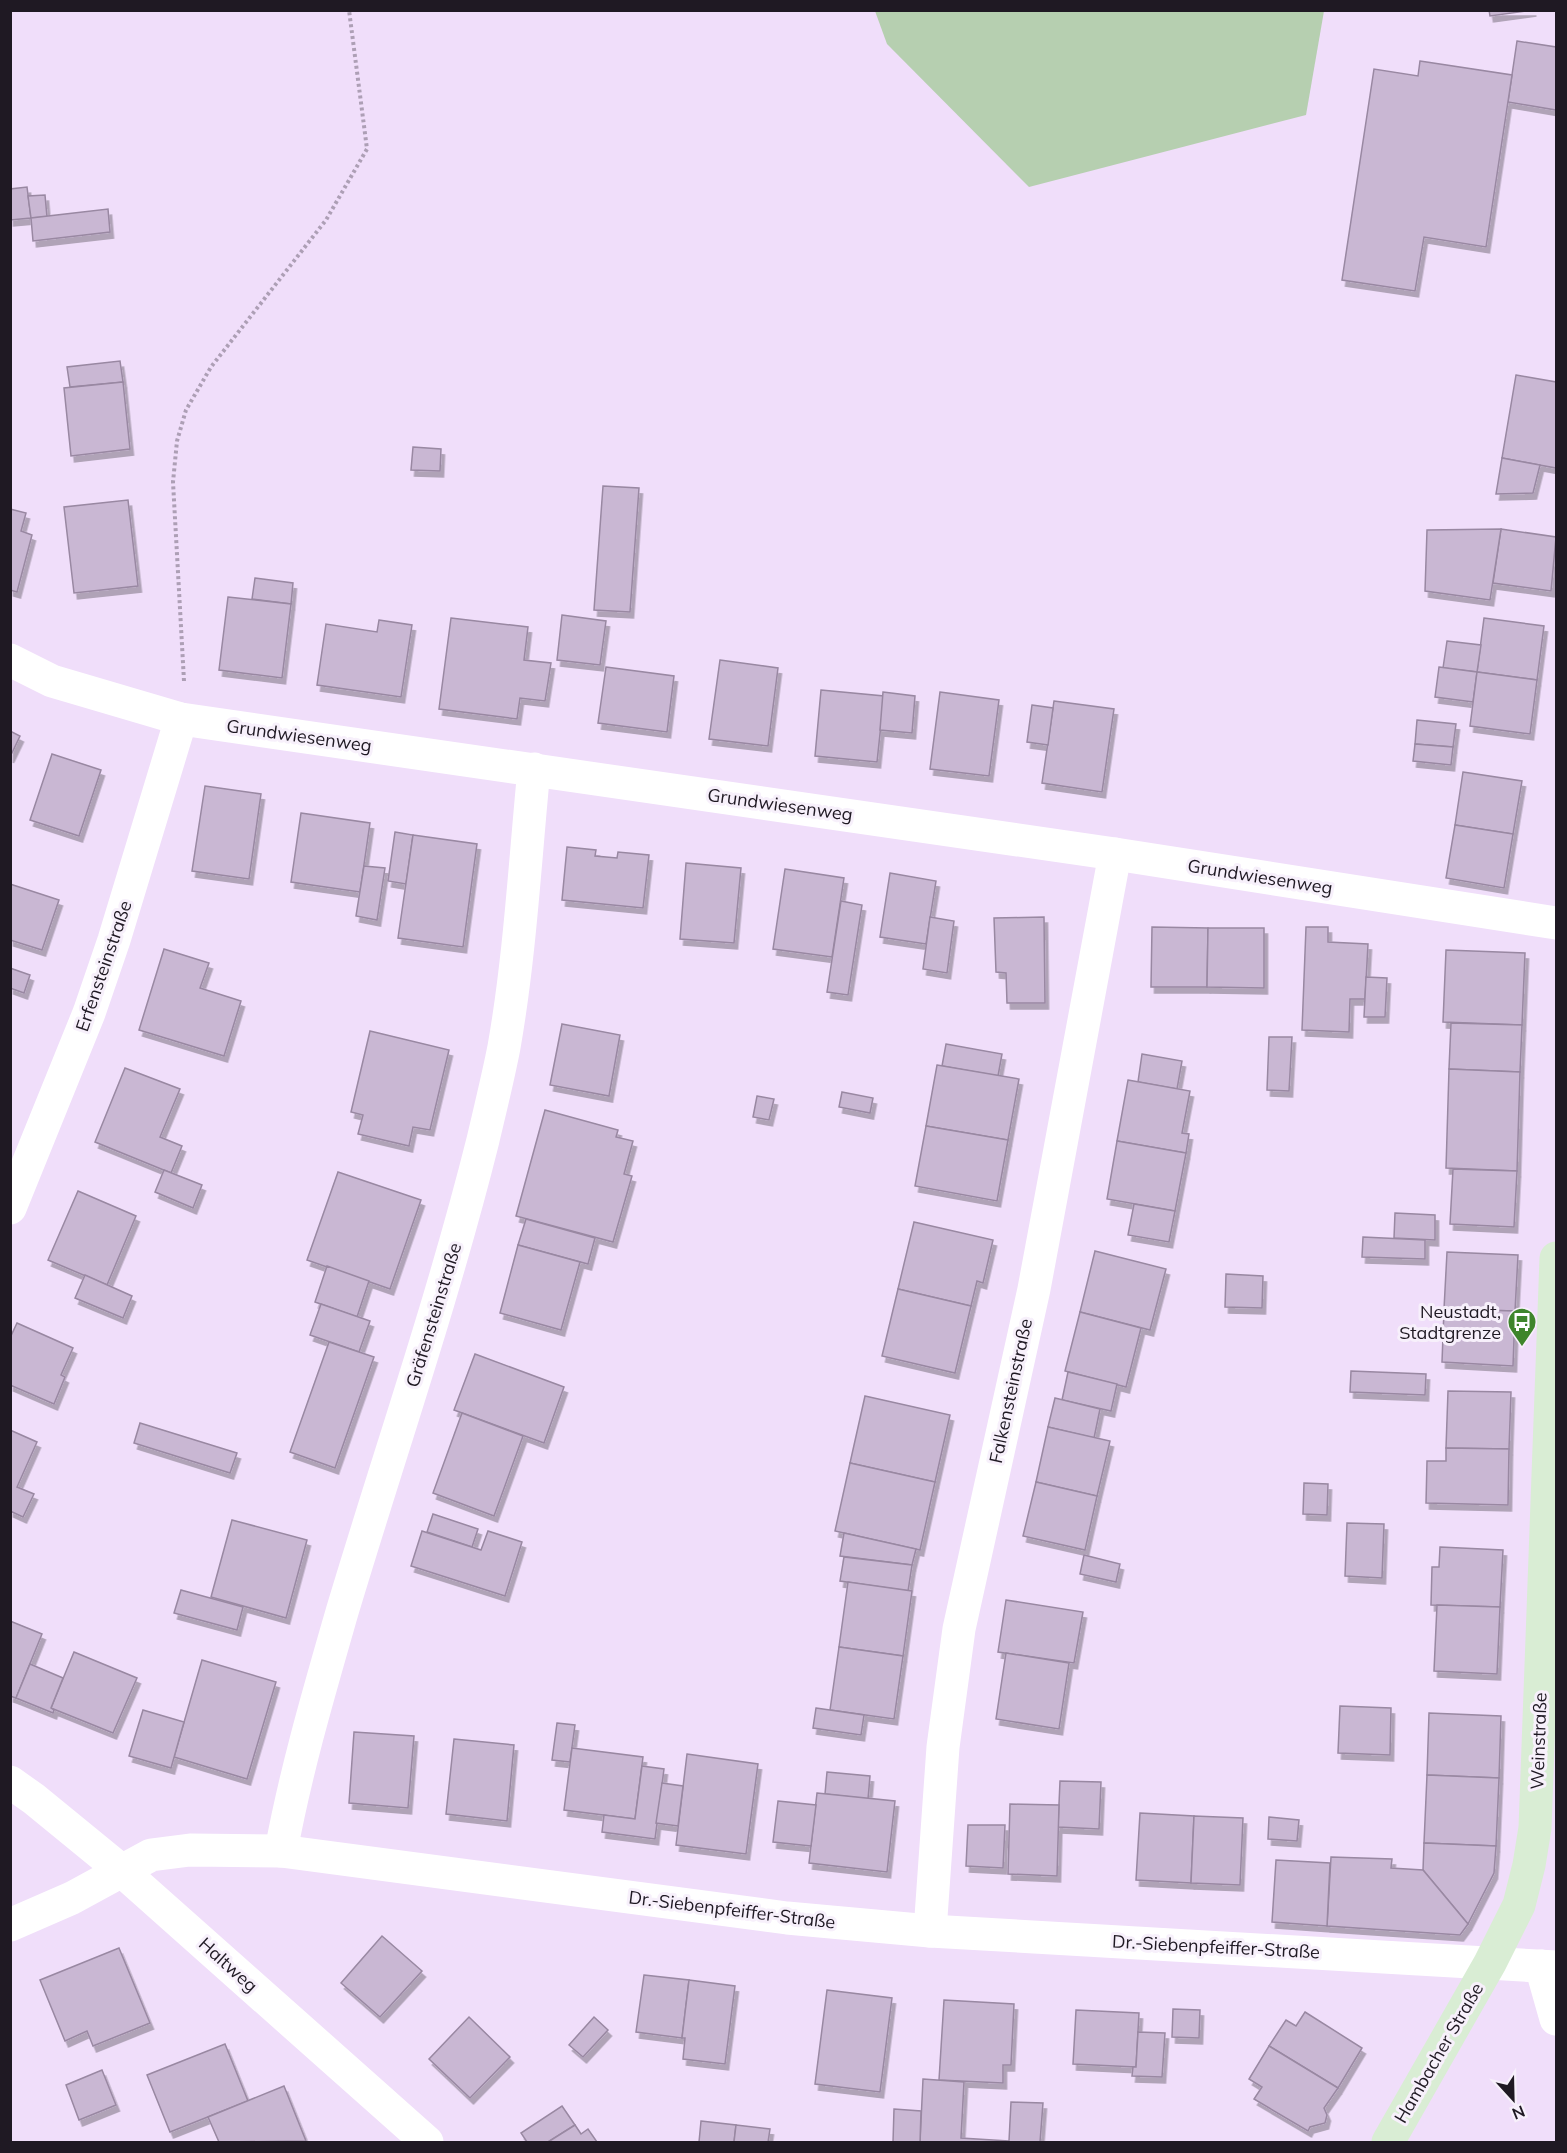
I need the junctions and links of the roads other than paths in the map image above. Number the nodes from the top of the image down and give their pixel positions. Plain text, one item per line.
1 (10, 660) edge
2 (181, 719) junction
3 (534, 769) junction
4 (1115, 854) junction
5 (1557, 923) edge
6 (10, 1208) edge
7 (1557, 1258) edge
8 (10, 1782) edge
9 (281, 1851) junction
10 (122, 1871) junction
11 (10, 1925) edge
12 (930, 1931) junction
13 (1490, 1963) junction
14 (1549, 1966) edge
15 (1557, 2019) edge
16 (427, 2142) edge
17 (1388, 2142) edge

1 - 2 street, Grundwiesenweg
2 - 3 street, Grundwiesenweg
2 - 6 street, Erfensteinstraße
3 - 4 street, Grundwiesenweg
3 - 9 street, Gräfensteinstraße
4 - 5 street, Grundwiesenweg
4 - 12 street, Falkensteinstraße
7 - 13 street, Weinstraße
8 - 10 street
9 - 10 street, Dr.-Siebenpfeiffer-Straße
9 - 12 street, Dr.-Siebenpfeiffer-Straße
10 - 11 street
10 - 16 street, Haltweg
12 - 13 street, Dr.-Siebenpfeiffer-Straße
13 - 14 street, Dr.-Siebenpfeiffer-Straße
13 - 17 street, Hambacher Straße
14 - 15 street

